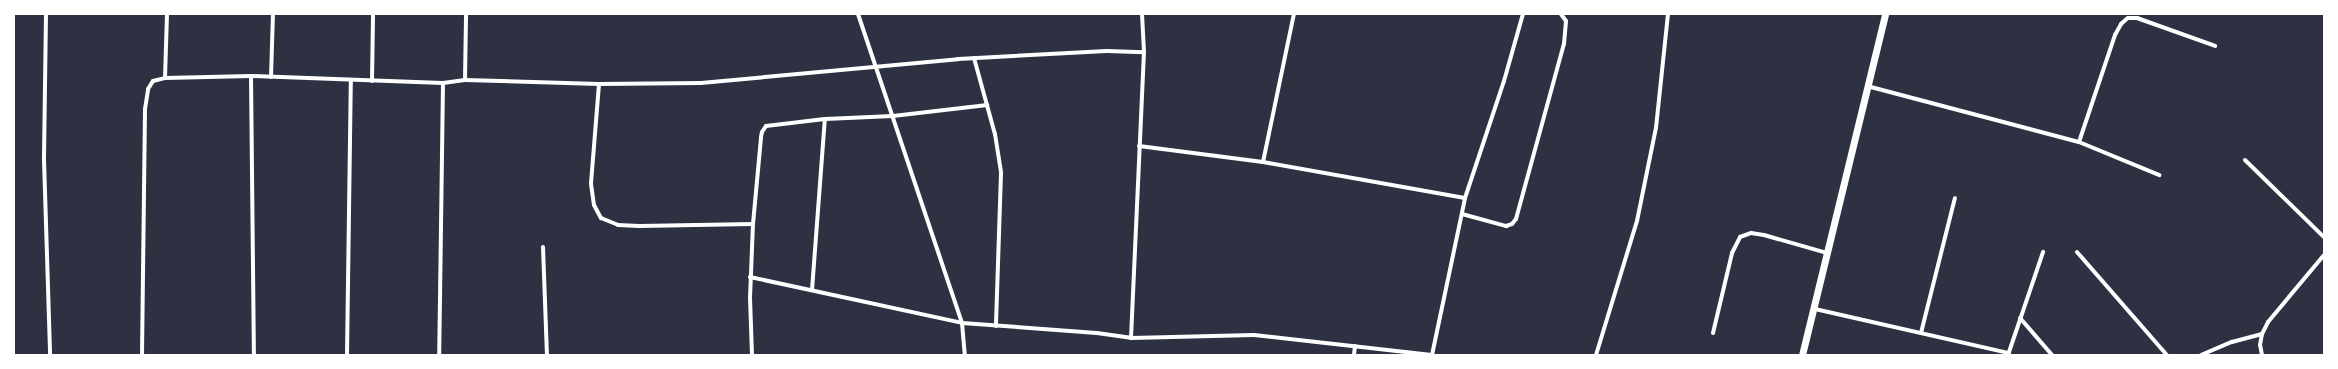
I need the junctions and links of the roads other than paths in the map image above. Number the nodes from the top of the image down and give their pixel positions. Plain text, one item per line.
1 (46, 14) edge
2 (167, 14) edge
3 (273, 14) edge
4 (373, 14) edge
5 (466, 14) edge
6 (858, 14) edge
7 (1142, 14) edge
8 (1294, 14) edge
9 (1522, 14) edge
10 (1562, 14) edge
11 (1668, 14) edge
12 (1885, 14) edge
13 (2214, 46) dead end
14 (1144, 52) junction
15 (974, 58) junction
16 (876, 66) junction
17 (250, 76) junction
18 (271, 77) junction
19 (165, 78) junction
20 (351, 80) junction
21 (465, 80) junction
22 (372, 81) junction
23 (443, 83) junction
24 (599, 84) junction
25 (1867, 86) junction
26 (987, 105) junction
27 (893, 116) junction
28 (825, 119) junction
29 (2079, 142) junction
30 (1139, 146) junction
31 (2246, 160) dead end
32 (1262, 162) junction
33 (2159, 175) dead end
34 (1465, 198) junction
35 (1955, 198) dead end
36 (1462, 214) junction
37 (753, 224) junction
38 (2324, 237) edge
39 (543, 247) dead end
40 (2043, 252) dead end
41 (2077, 252) dead end
42 (1828, 253) junction
43 (2324, 255) edge
44 (750, 277) junction
45 (812, 290) junction
46 (1815, 309) junction
47 (2020, 318) junction
48 (962, 323) junction
49 (996, 326) junction
50 (1713, 333) dead end
51 (1921, 333) junction
52 (2262, 334) junction
53 (1131, 338) junction
54 (1355, 346) junction
55 (2008, 354) edge
56 (50, 355) edge
57 (142, 355) edge
58 (254, 355) edge
59 (347, 355) edge
60 (439, 355) edge
61 (547, 355) edge
62 (752, 355) edge
63 (965, 355) edge
64 (1354, 355) edge
65 (1432, 355) edge
66 (1596, 355) edge
67 (1802, 355) edge
68 (2052, 355) edge
69 (2167, 355) edge
70 (2201, 355) edge
71 (2262, 355) edge

1 - 56 street
2 - 19 street
3 - 18 street
4 - 22 street
5 - 21 street
6 - 16 street
7 - 14 street
8 - 32 street
9 - 34 street
10 - 36 street
11 - 66 street
12 - 25 street
13 - 29 street
14 - 15 street
14 - 30 street
15 - 16 street
15 - 26 street
16 - 24 street
16 - 27 street
17 - 18 street
17 - 19 street
17 - 58 street
18 - 20 street
19 - 57 street
20 - 22 street
20 - 59 street
21 - 23 street
21 - 24 street
22 - 23 street
23 - 60 street
24 - 37 street
25 - 29 street
25 - 42 street
26 - 27 street
26 - 49 street
27 - 28 street
27 - 48 street
28 - 37 street
28 - 45 street
29 - 33 street
30 - 32 street
30 - 53 street
31 - 38 street
32 - 34 street
34 - 36 street
35 - 51 street
36 - 65 street
37 - 44 street
39 - 61 street
40 - 47 street
41 - 69 street
42 - 46 street
42 - 50 street
43 - 52 street
44 - 45 street
44 - 62 street
45 - 48 street
46 - 51 street
46 - 67 street
47 - 55 street
47 - 68 street
48 - 49 street
48 - 63 street
49 - 53 street
51 - 55 street
52 - 70 street
52 - 71 street
53 - 54 street
54 - 64 street
54 - 65 street

